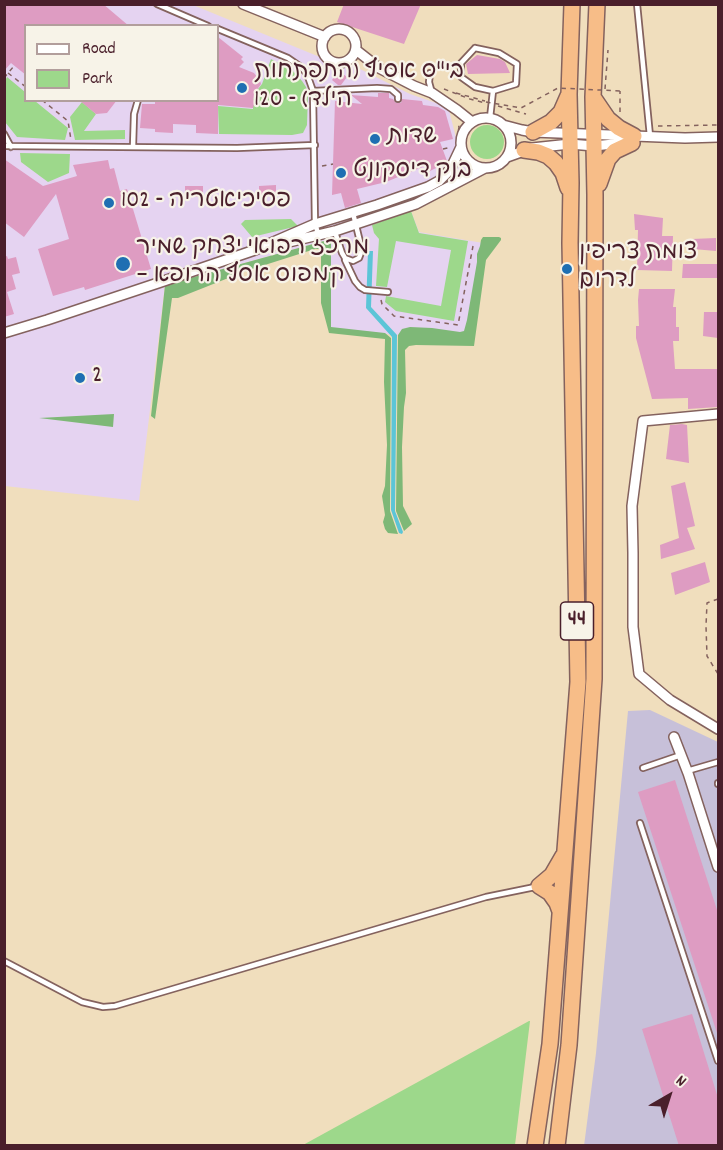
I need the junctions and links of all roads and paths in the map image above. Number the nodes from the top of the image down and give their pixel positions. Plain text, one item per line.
1 (157, 4) edge
2 (243, 4) edge
3 (572, 4) edge
4 (597, 4) edge
5 (637, 4) edge
6 (196, 23) edge
7 (219, 29) edge
8 (325, 37) junction
9 (356, 50) junction
10 (607, 50) dead end
11 (14, 66) dead end
12 (8, 74) junction
13 (430, 74) dead end
14 (4, 78) edge
15 (24, 86) edge
16 (466, 90) dead end
17 (313, 91) junction
18 (493, 91) junction
19 (432, 93) junction
20 (456, 93) dead end
21 (569, 94) junction
22 (601, 94) junction
23 (465, 95) junction
24 (398, 99) dead end
25 (44, 102) edge
26 (137, 102) edge
27 (490, 118) junction
28 (620, 119) dead end
29 (472, 122) junction
30 (503, 125) junction
31 (718, 125) edge
32 (649, 126) junction
33 (533, 132) junction
34 (4, 134) edge
35 (718, 137) edge
36 (570, 139) junction
37 (633, 139) junction
38 (650, 139) junction
39 (594, 140) junction
40 (315, 145) junction
41 (8, 146) edge
42 (73, 147) junction
43 (133, 147) junction
44 (461, 147) junction
45 (524, 150) junction
46 (507, 157) junction
47 (333, 164) dead end
48 (315, 166) junction
49 (485, 168) junction
50 (595, 195) junction
51 (571, 196) junction
52 (353, 213) junction
53 (315, 224) junction
54 (357, 225) junction
55 (335, 231) junction
56 (319, 236) junction
57 (473, 246) dead end
58 (255, 250) junction
59 (344, 256) junction
60 (377, 291) junction
61 (388, 292) dead end
62 (4, 333) edge
63 (718, 414) edge
64 (718, 599) edge
65 (718, 674) edge
66 (718, 729) edge
67 (674, 737) dead end
68 (681, 755) junction
69 (718, 762) edge
70 (643, 768) dead end
71 (687, 771) junction
72 (640, 823) dead end
73 (566, 844) junction
74 (718, 867) edge
75 (539, 886) junction
76 (560, 912) junction
77 (4, 961) edge
78 (718, 1061) edge
79 (535, 1146) edge
80 (557, 1146) edge

1 - 6 lane
2 - 8 street
3 - 21 highway, 44
4 - 22 highway, 44
5 - 32 lane
7 - 17 lane
8 - 9 street
8 - 9 street
9 - 19 street
10 - 22 path, bridge
11 - 12 path
12 - 14 path
12 - 15 path
13 - 19 lane
16 - 23 path
17 - 24 lane
17 - 40 lane
18 - 18 lane
18 - 27 lane
19 - 29 street
20 - 23 path
21 - 33 highway
21 - 36 highway, 44
22 - 23 path, bridge
22 - 28 path, bridge
22 - 37 highway
22 - 39 highway, 44
25 - 42 path
26 - 43 lane
27 - 29 street
27 - 30 street
29 - 44 street
30 - 33 street
30 - 46 street
31 - 32 path
32 - 38 lane
33 - 36 street
34 - 41 lane
35 - 38 street
36 - 39 street
36 - 45 street
36 - 51 highway, 44
37 - 38 street
37 - 39 street
37 - 50 highway
39 - 50 highway, 44
40 - 43 lane
40 - 48 lane
41 - 42 lane
42 - 43 lane
44 - 49 street
44 - 52 street
45 - 46 street
45 - 51 highway
46 - 49 street
47 - 48 path
48 - 53 lane
49 - 54 street
50 - 80 highway, 44
51 - 73 highway, 44
52 - 53 street
52 - 54 lane
53 - 56 lane
53 - 58 street
54 - 55 street
54 - 59 lane
55 - 56 street
55 - 59 lane
56 - 58 street
57 - 60 path
58 - 62 street
59 - 60 lane
60 - 61 lane
63 - 66 street
64 - 65 path
67 - 68 street
68 - 70 lane
68 - 71 street
69 - 71 lane
71 - 74 street
72 - 78 lane
73 - 75 highway
73 - 76 highway, 44
75 - 76 highway
75 - 77 lane
76 - 79 highway, 44

